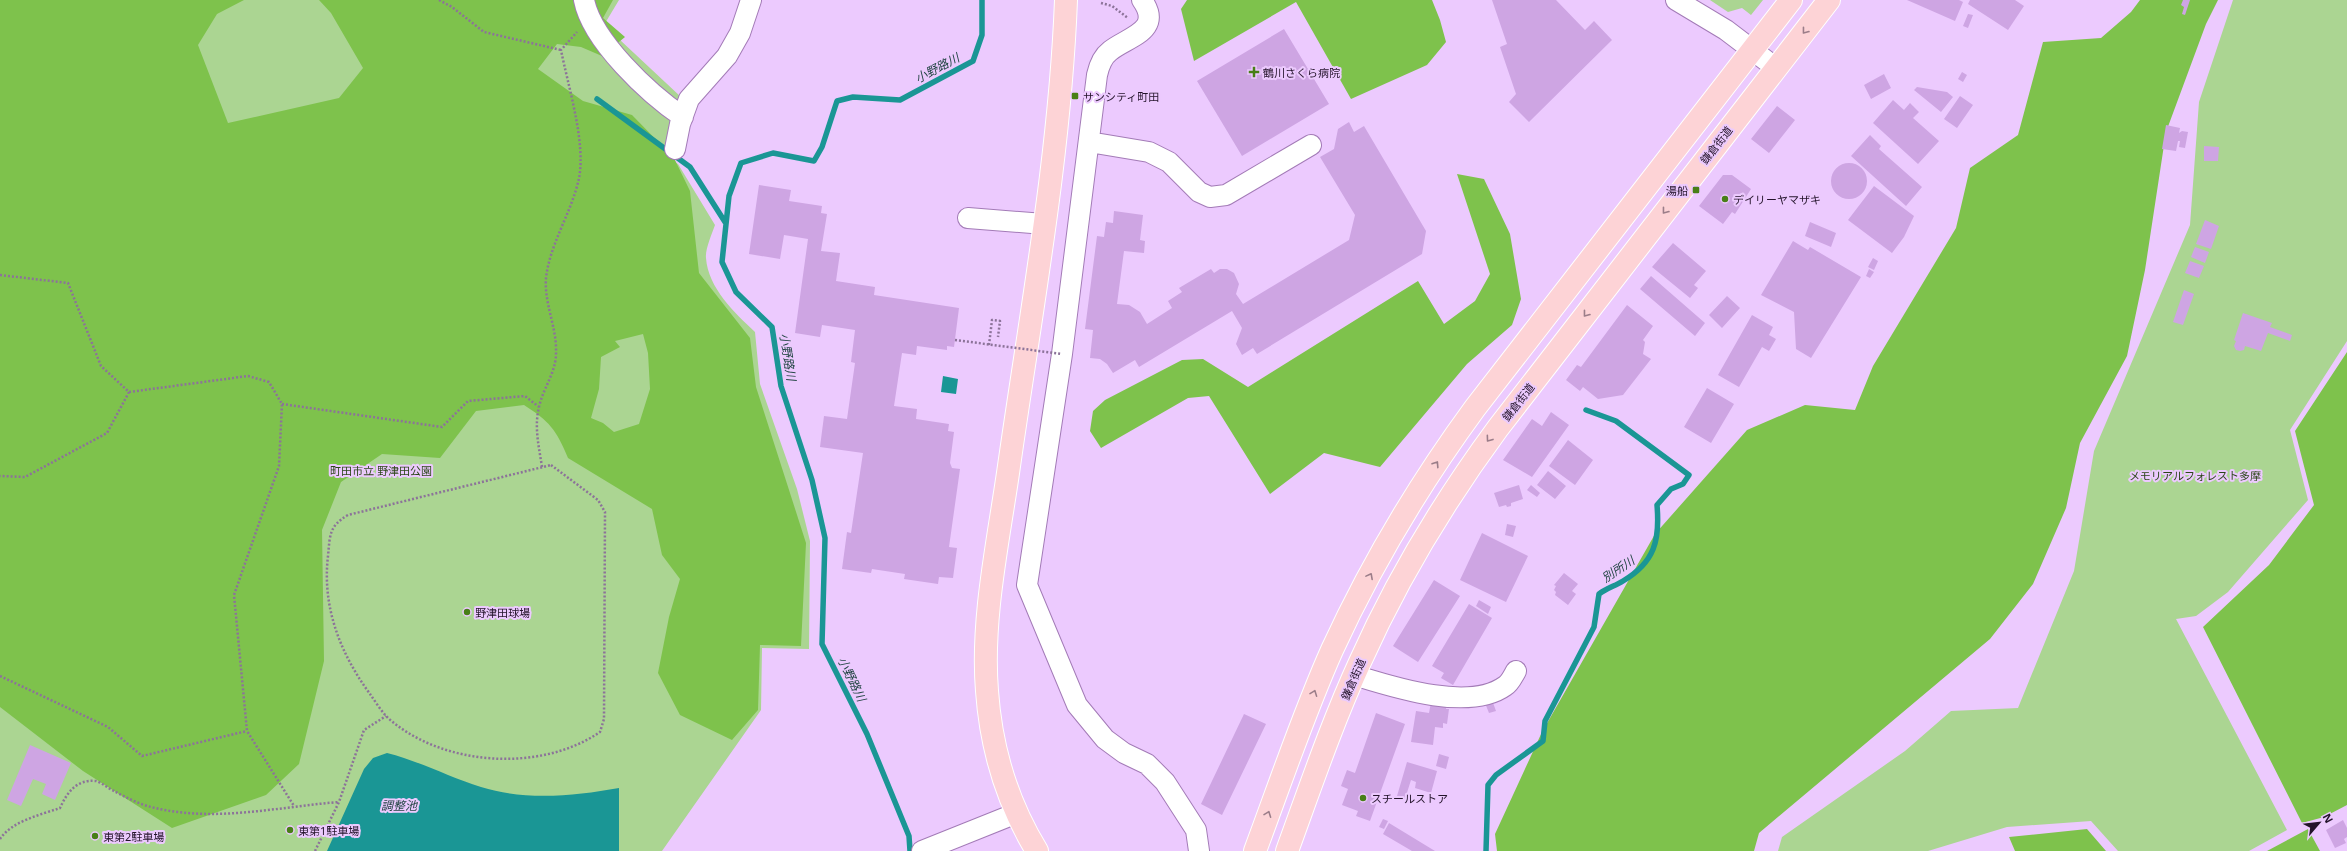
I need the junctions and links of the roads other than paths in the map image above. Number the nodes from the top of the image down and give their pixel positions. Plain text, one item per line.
1 (751, 0) edge
2 (1066, 0) edge
3 (1142, 0) edge
4 (1676, 0) edge
5 (1791, 0) edge
6 (1829, 0) edge
7 (587, 9) edge
8 (1753, 50) junction
9 (1776, 68) junction
10 (683, 117) junction
11 (1089, 142) junction
12 (1311, 145) dead end
13 (675, 149) dead end
14 (968, 218) dead end
15 (1044, 224) junction
16 (1516, 671) dead end
17 (1354, 675) junction
18 (1017, 813) junction
19 (922, 851) edge
20 (1037, 851) edge
21 (1199, 851) edge
22 (1255, 851) edge
23 (1287, 851) edge

1 - 10 street
2 - 15 main road
3 - 11 street
4 - 8 street
5 - 8 main road
6 -> 9 main road, 鎌倉街道
7 - 10 street
8 - 9 street
22 -> 8 main road
9 -> 17 main road, 鎌倉街道
10 - 13 street
11 - 12 street
11 - 21 street
14 - 15 street
15 - 18 main road
16 - 17 street
17 - 23 main road, 鎌倉街道
18 - 19 street
18 - 20 main road

